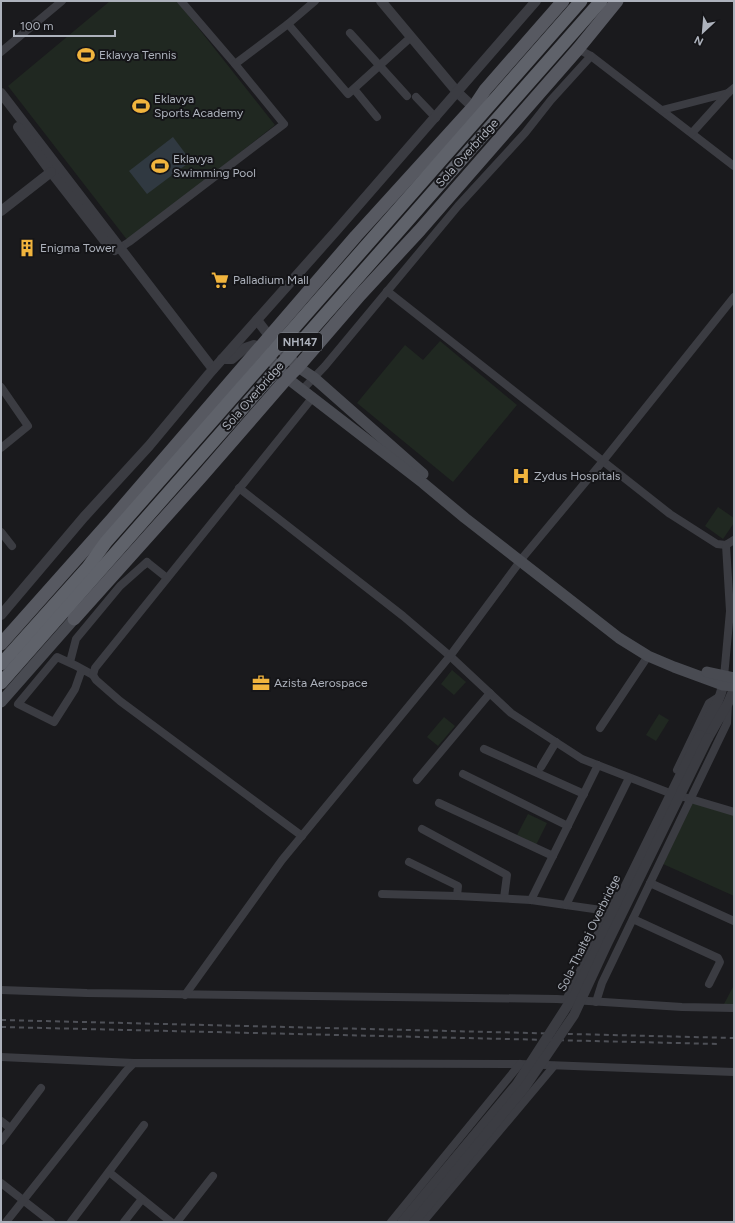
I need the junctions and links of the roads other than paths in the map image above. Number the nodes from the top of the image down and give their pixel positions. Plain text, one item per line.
1 (62, 1) edge
2 (181, 1) edge
3 (315, 1) edge
4 (381, 1) edge
5 (389, 1) edge
6 (536, 1) edge
7 (563, 1) edge
8 (581, 1) edge
9 (601, 1) edge
10 (617, 1) edge
11 (288, 24) junction
12 (350, 33) dead end
13 (411, 37) junction
14 (578, 49) junction
15 (1, 52) edge
16 (591, 56) junction
17 (235, 64) junction
18 (379, 66) junction
19 (354, 90) junction
20 (460, 90) junction
21 (731, 90) edge
22 (1, 93) edge
23 (407, 96) dead end
24 (416, 97) dead end
25 (1, 103) edge
26 (475, 105) junction
27 (662, 110) junction
28 (377, 116) dead end
29 (436, 118) junction
30 (692, 133) junction
31 (734, 166) edge
32 (51, 172) junction
33 (1, 211) edge
34 (117, 250) junction
35 (388, 291) junction
36 (734, 297) edge
37 (257, 320) junction
38 (270, 337) junction
39 (260, 348) junction
40 (222, 359) junction
41 (298, 367) junction
42 (211, 372) junction
43 (313, 377) junction
44 (287, 378) junction
45 (1, 387) edge
46 (303, 389) junction
47 (313, 397) junction
48 (1, 448) edge
49 (603, 460) junction
50 (239, 488) junction
51 (1, 532) edge
52 (734, 540) edge
53 (726, 545) junction
54 (12, 546) dead end
55 (734, 551) edge
56 (522, 558) junction
57 (147, 562) junction
58 (167, 578) junction
59 (1, 614) edge
60 (74, 619) junction
61 (1, 644) edge
62 (450, 656) junction
63 (648, 656) junction
64 (70, 662) junction
65 (1, 664) edge
66 (82, 669) junction
67 (93, 675) junction
68 (1, 683) edge
69 (730, 683) edge
70 (490, 693) junction
71 (720, 696) junction
72 (1, 702) edge
73 (728, 703) junction
74 (600, 728) dead end
75 (704, 736) junction
76 (556, 742) junction
77 (484, 749) dead end
78 (598, 765) junction
79 (541, 767) dead end
80 (464, 774) dead end
81 (629, 778) junction
82 (418, 780) dead end
83 (667, 792) junction
84 (584, 794) junction
85 (691, 799) junction
86 (439, 803) dead end
87 (734, 812) edge
88 (568, 826) junction
89 (422, 829) dead end
90 (302, 836) junction
91 (553, 856) junction
92 (409, 862) dead end
93 (650, 883) junction
94 (382, 894) dead end
95 (457, 896) junction
96 (504, 898) junction
97 (531, 900) junction
98 (566, 905) junction
99 (608, 911) junction
100 (633, 919) junction
101 (734, 921) edge
102 (709, 984) dead end
103 (1, 990) edge
104 (185, 995) junction
105 (566, 1000) junction
106 (596, 1002) junction
107 (734, 1008) edge
108 (1, 1058) edge
109 (134, 1063) junction
110 (520, 1064) junction
111 (554, 1066) junction
112 (734, 1072) edge
113 (41, 1088) dead end
114 (1, 1121) edge
115 (144, 1125) dead end
116 (10, 1128) junction
117 (1, 1140) edge
118 (109, 1172) junction
119 (212, 1176) dead end
120 (1, 1183) edge
121 (142, 1199) junction
122 (24, 1200) junction
123 (6, 1222) edge
124 (51, 1222) edge
125 (71, 1222) edge
126 (124, 1222) edge
127 (171, 1222) edge
128 (177, 1222) edge
129 (391, 1222) edge
130 (402, 1222) edge
131 (414, 1222) edge
132 (423, 1222) edge

1 - 15 street
2 - 17 street
3 - 11 street
4 - 13 street
5 - 20 street
6 - 20 street
7 - 26 main road
8 - 65 highway, Sola Overbridge / NH147, bridge
9 - 68 highway, Sola Overbridge / NH147, bridge
10 - 14 main road
11 - 17 street
11 - 19 street
12 - 18 street
13 - 18 street
13 - 20 street
14 - 16 street
14 - 41 main road
16 - 27 street
16 - 35 street
17 - 34 street
18 - 19 street
18 - 23 street
19 - 28 street
20 - 26 street
20 - 29 street
21 - 27 street
21 - 30 street
22 - 34 street
24 - 29 street
25 - 32 street
26 - 38 main road
27 - 30 street
29 - 37 street
30 - 31 street
32 - 33 street
32 - 34 street
34 - 42 street
35 - 43 street
35 - 49 street
36 - 49 street
37 - 38 street
37 - 40 street
38 - 39 main road
38 - 41 main road
39 - 40 street
39 - 44 main road
39 - 61 main road
40 - 42 street
41 - 43 main road
41 - 44 main road
42 - 59 street
43 - 46 street
43 - 56 main road
44 - 46 main road
44 - 60 main road
45 - 48 street
46 - 47 main road
47 - 50 street
47 - 56 main road
49 - 53 street
49 - 56 street
50 - 58 street
50 - 62 street
51 - 54 street
52 - 53 street
53 - 55 street
53 - 69 street
56 - 62 street
56 - 63 main road
56 - 69 main road
57 - 58 street
57 - 60 street
57 - 64 street
58 - 67 street
60 - 72 main road
62 - 70 street
62 - 90 street
63 - 69 main road
63 - 74 street
64 - 66 street
64 - 66 street
66 - 67 street
67 - 90 street
69 - 71 street
69 - 73 street
70 - 76 street
70 - 82 street
71 - 75 street
71 - 83 street
73 - 75 street
73 - 85 street
75 - 130 street, Sola-Thaltej Overbridge, bridge
75 - 131 street, Sola-Thaltej Overbridge, bridge
76 - 78 street
76 - 79 street
77 - 84 street
78 - 81 street
78 - 84 street
80 - 88 street
81 - 83 street
81 - 98 street
83 - 85 street
83 - 99 street
84 - 88 street
85 - 87 street
85 - 93 street
86 - 91 street
88 - 91 street
89 - 96 street
90 - 104 street
91 - 97 street
92 - 95 street
93 - 100 street
93 - 101 street
94 - 95 street
95 - 96 street
96 - 97 street
97 - 98 street
98 - 99 street
99 - 105 street
100 - 102 street
100 - 106 street
103 - 104 street
104 - 105 street
105 - 106 street
106 - 107 street
108 - 109 street
109 - 110 street
109 - 122 street
110 - 111 street
110 - 129 street
111 - 112 street
111 - 132 street
113 - 116 street
114 - 116 street
115 - 118 street
116 - 117 street
118 - 121 street
118 - 125 street
119 - 128 street
120 - 122 street
121 - 126 street
121 - 127 street
122 - 123 street
122 - 124 street

